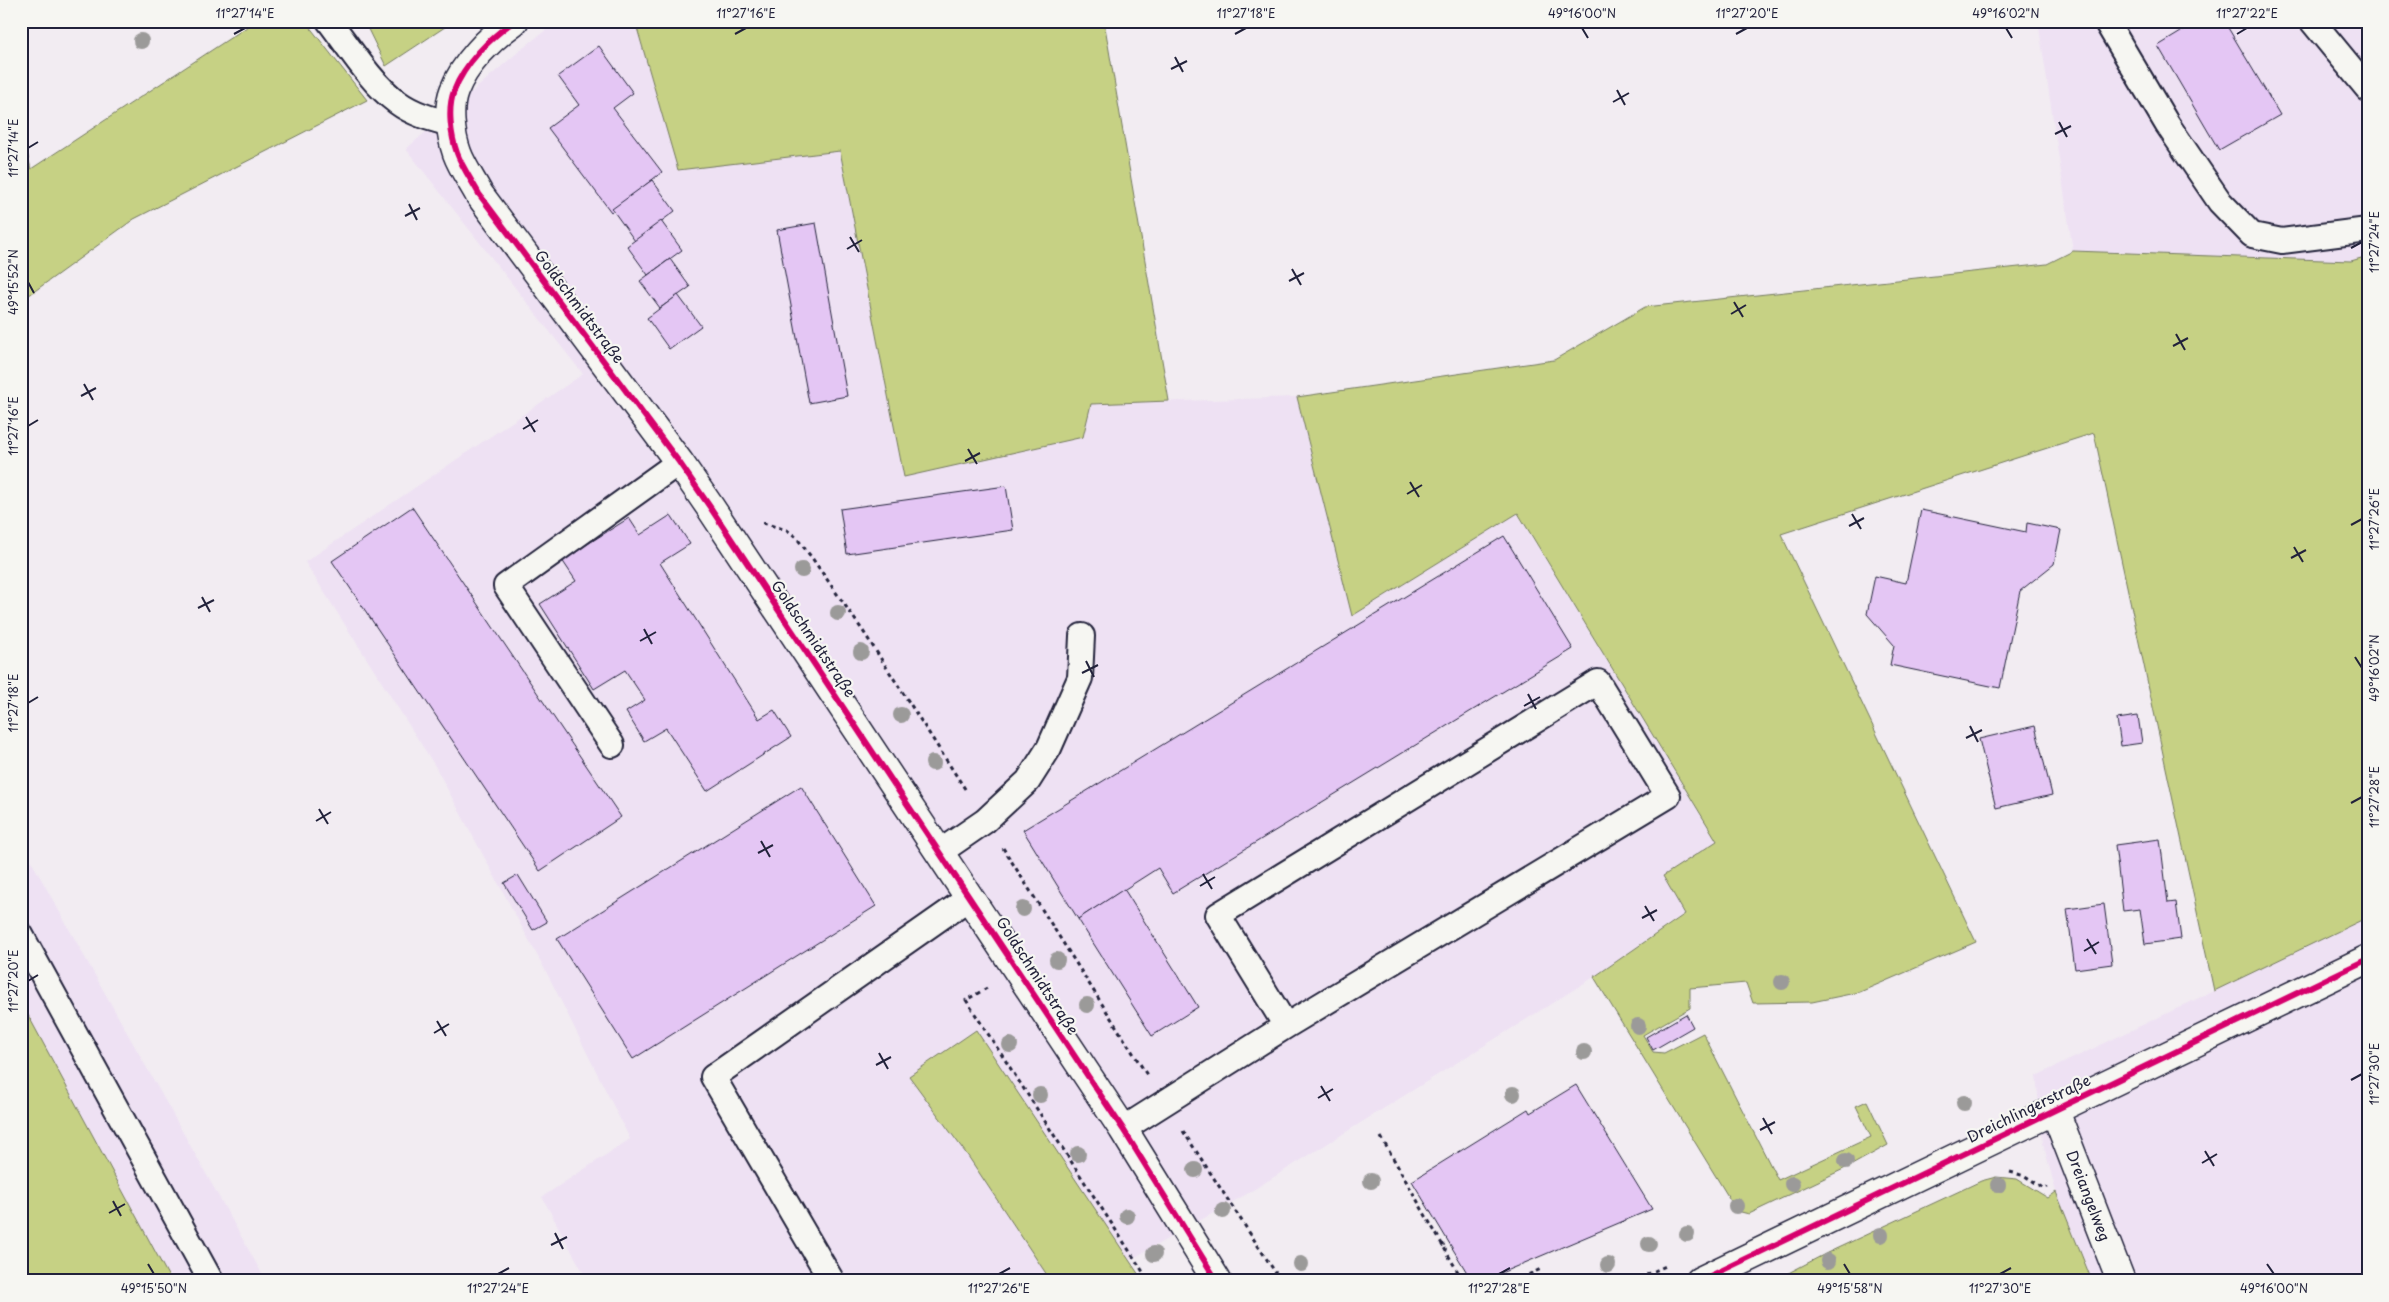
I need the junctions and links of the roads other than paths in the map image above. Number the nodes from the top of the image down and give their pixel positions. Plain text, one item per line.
1 (329, 21) edge
2 (514, 21) edge
3 (2106, 21) edge
4 (2312, 21) edge
5 (2368, 89) edge
6 (451, 124) junction
7 (2368, 230) edge
8 (679, 462) junction
9 (1082, 636) dead end
10 (612, 745) dead end
11 (940, 852) junction
12 (970, 897) junction
13 (21, 935) edge
14 (2368, 959) edge
15 (1286, 1026) junction
16 (2055, 1111) junction
17 (1123, 1129) junction
18 (210, 1281) edge
19 (832, 1281) edge
20 (1216, 1281) edge
21 (1700, 1281) edge
22 (2121, 1281) edge

1 - 6 lane
2 - 6 street, Goldschmidtstraße
3 - 7 lane
4 - 5 lane
6 - 8 street, Goldschmidtstraße
8 - 10 lane
8 - 11 street, Goldschmidtstraße
9 - 11 lane
11 - 12 street, Goldschmidtstraße
12 - 17 street, Goldschmidtstraße
12 - 19 lane
13 - 18 lane
14 - 16 street, Dreichlingerstraße
15 - 15 lane
15 - 17 lane
16 - 21 street, Dreichlingerstraße
16 - 22 street, Dreiangelweg
17 - 20 street, Goldschmidtstraße

